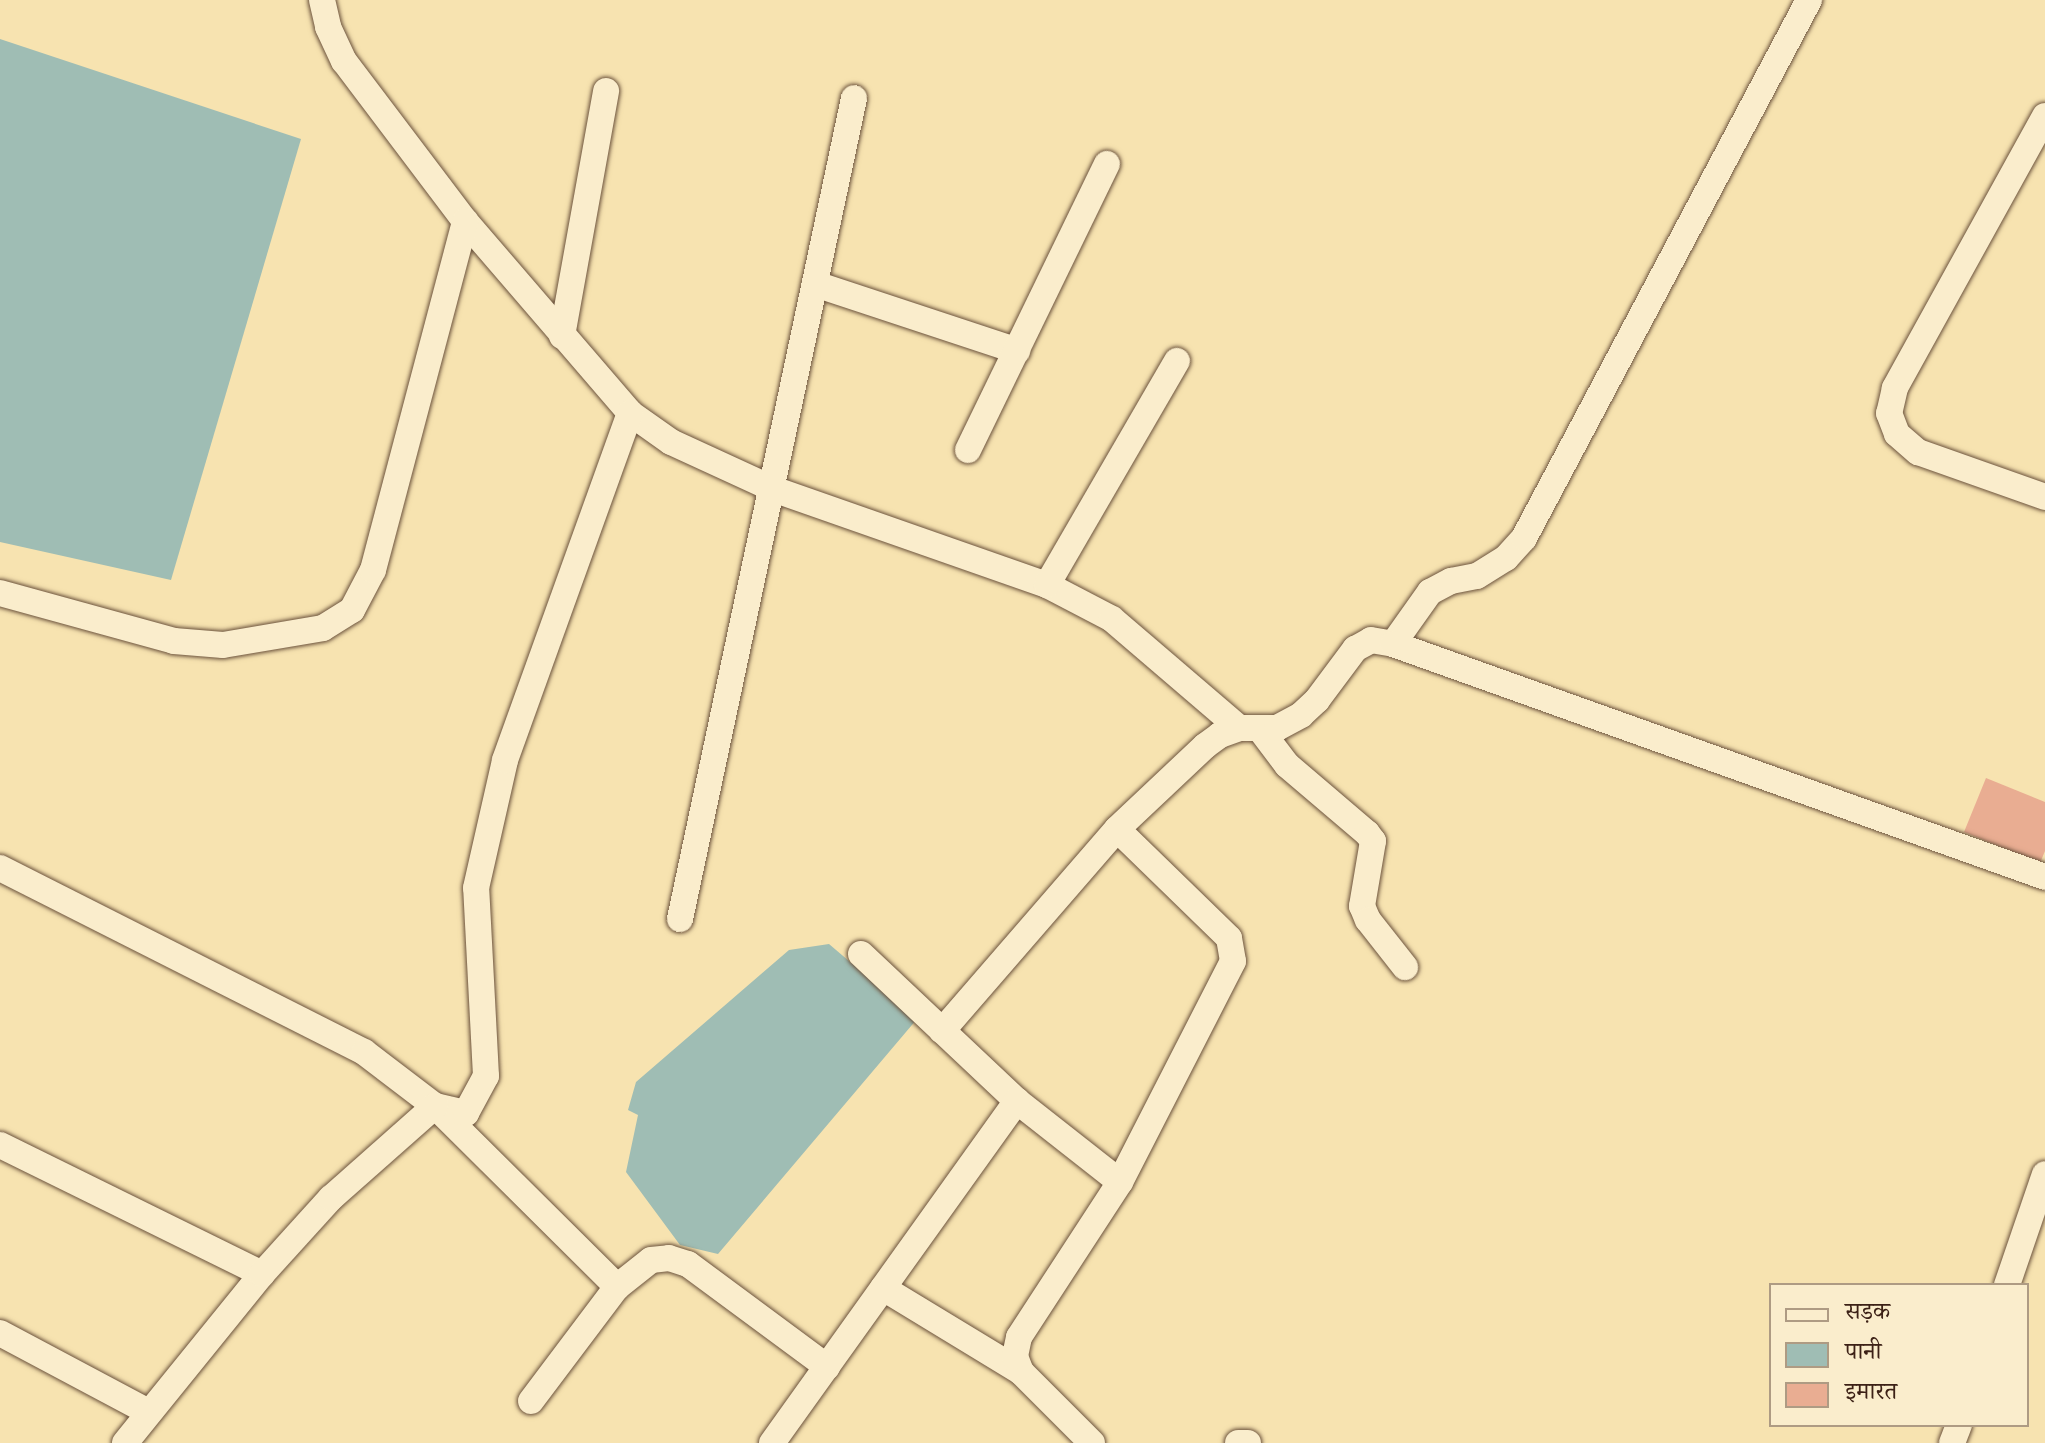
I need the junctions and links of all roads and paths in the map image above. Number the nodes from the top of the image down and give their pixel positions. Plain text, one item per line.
1 (322, 0) edge
2 (1809, 0) edge
3 (606, 91) dead end
4 (854, 98) dead end
5 (2045, 116) edge
6 (1107, 164) dead end
7 (465, 221) junction
8 (815, 284) junction
9 (562, 336) junction
10 (1017, 351) junction
11 (1177, 361) dead end
12 (630, 413) junction
13 (968, 450) dead end
14 (773, 489) junction
15 (2045, 497) edge
16 (1047, 585) junction
17 (0, 593) edge
18 (1393, 644) junction
19 (1249, 728) junction
20 (1117, 829) junction
21 (0, 868) edge
22 (2045, 876) edge
23 (680, 919) dead end
24 (861, 954) dead end
25 (1405, 967) dead end
26 (942, 1031) junction
27 (1017, 1101) junction
28 (435, 1106) junction
29 (0, 1145) edge
30 (2045, 1174) edge
31 (1120, 1182) junction
32 (262, 1274) junction
33 (2008, 1283) edge
34 (617, 1287) junction
35 (883, 1288) junction
36 (0, 1333) edge
37 (827, 1367) junction
38 (1021, 1372) junction
39 (531, 1401) dead end
40 (147, 1411) junction
41 (125, 1443) edge
42 (772, 1443) edge
43 (1092, 1443) edge
44 (1238, 1443) edge
45 (1248, 1443) edge

1 - 7 street
2 - 18 street
3 - 9 street
4 - 8 street
5 - 15 street
6 - 10 street
7 - 9 street
7 - 17 street
8 - 10 street
8 - 14 street
9 - 12 street
10 - 13 street
11 - 16 street
12 - 14 street
12 - 28 street
14 - 16 street
14 - 23 street
16 - 19 street
18 - 19 street
18 - 22 street
19 - 20 street
19 - 25 street
20 - 26 street
20 - 31 street
21 - 28 street
24 - 26 street
26 - 27 street
27 - 31 street
27 - 35 street
28 - 32 street
28 - 34 street
29 - 32 street
30 - 33 street
31 - 38 street
32 - 40 street
34 - 37 street
34 - 39 street
35 - 37 street
35 - 38 street
36 - 40 street
37 - 42 street
38 - 43 street
40 - 41 street
44 - 45 street

